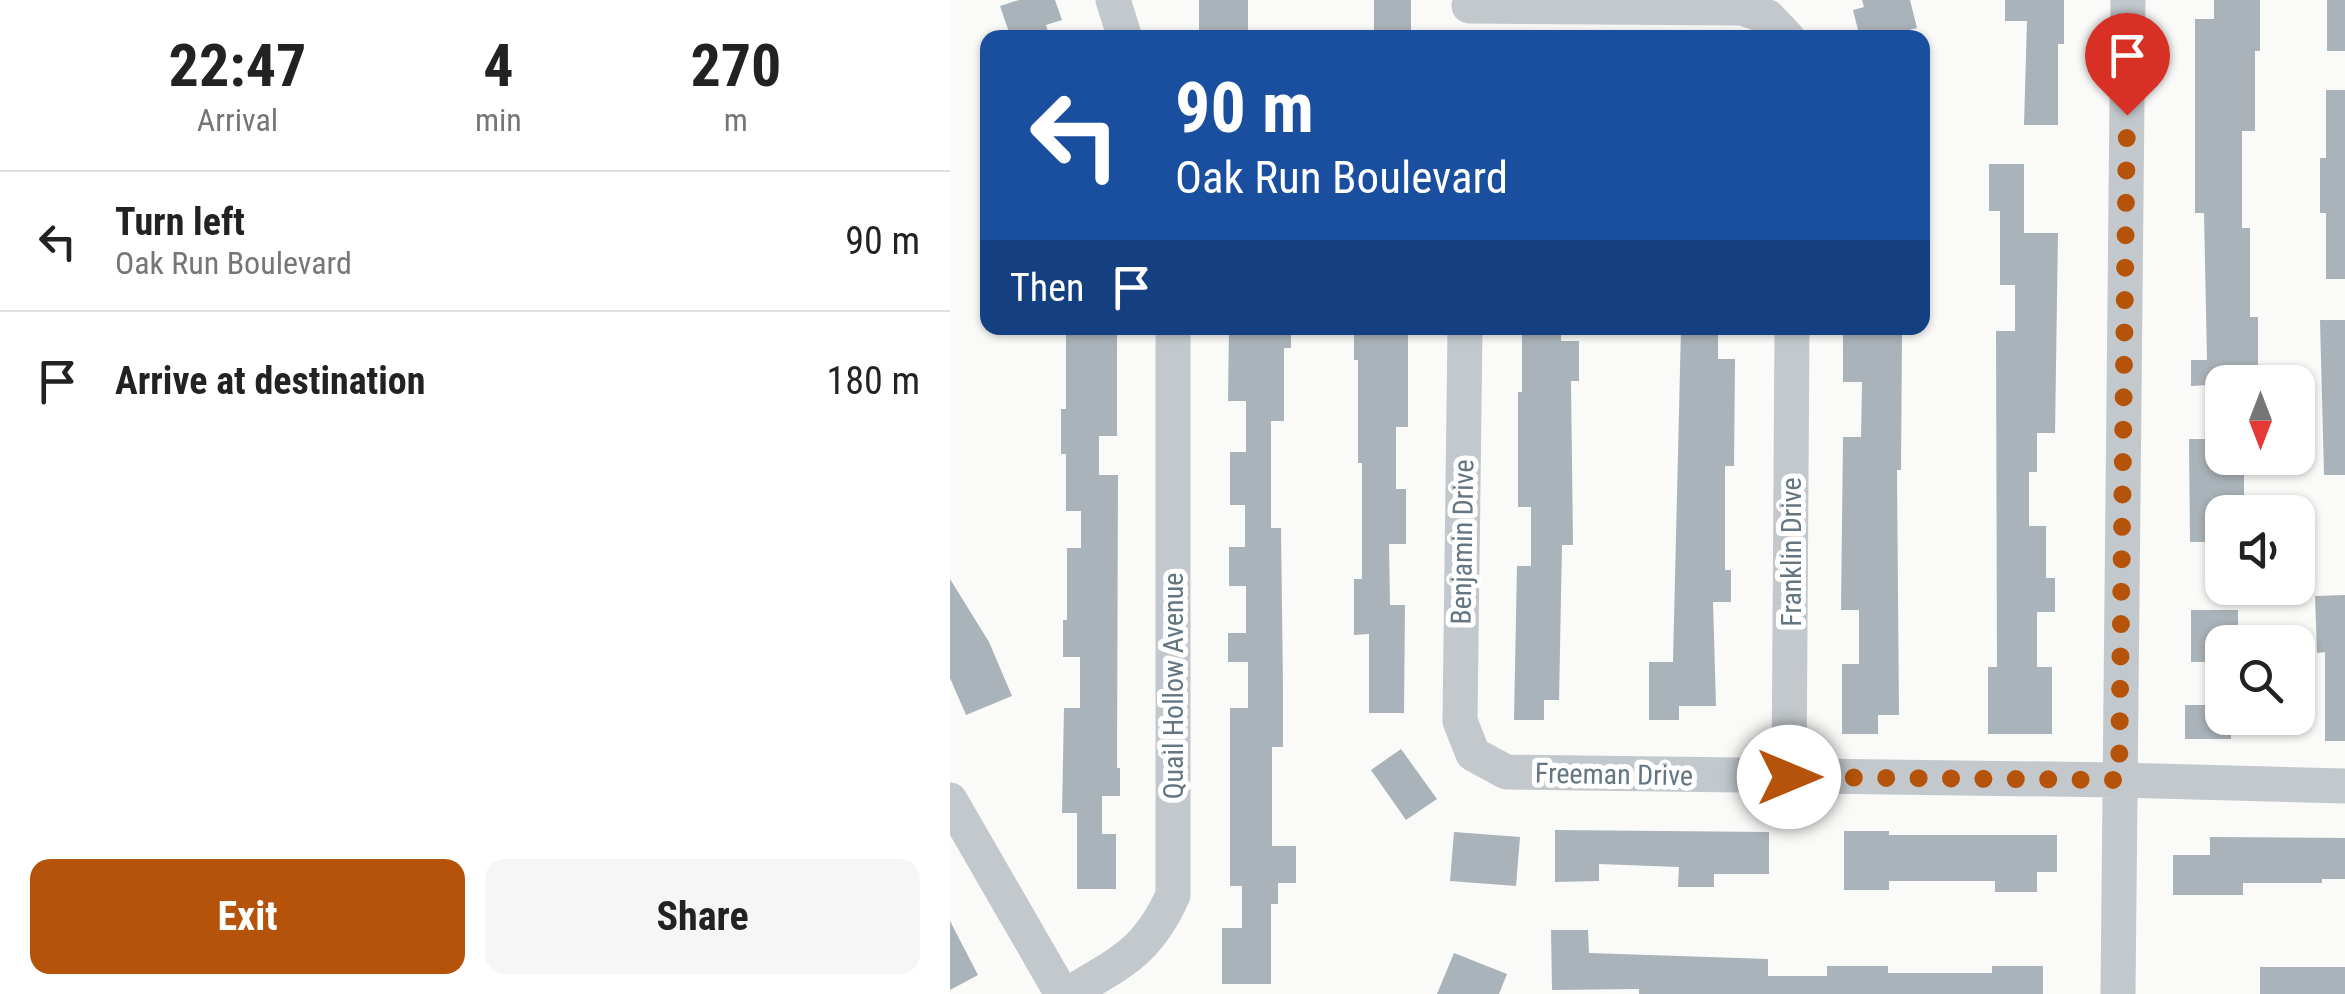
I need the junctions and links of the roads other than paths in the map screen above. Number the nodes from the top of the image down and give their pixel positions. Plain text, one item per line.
1 (1113, 0) edge
2 (2128, 0) edge
3 (1469, 14) edge
4 (1123, 30) edge
5 (1780, 30) edge
6 (1173, 335) edge
7 (1465, 335) edge
8 (1792, 335) edge
9 (1473, 754) joint
10 (1789, 777) junction
11 (2119, 780) junction
12 (2345, 786) edge
13 (950, 800) edge
14 (1065, 994) edge
15 (2118, 994) edge

1 - 4 street
2 - 11 street
3 - 5 street
6 - 14 street, Quail Hollow Avenue
7 - 9 street, Benjamin Drive
8 - 10 street, Franklin Drive
9 - 10 street, Freeman Drive
10 - 11 street, Freeman Drive
11 - 12 street, Freeman Drive
11 - 15 street
13 - 14 street

